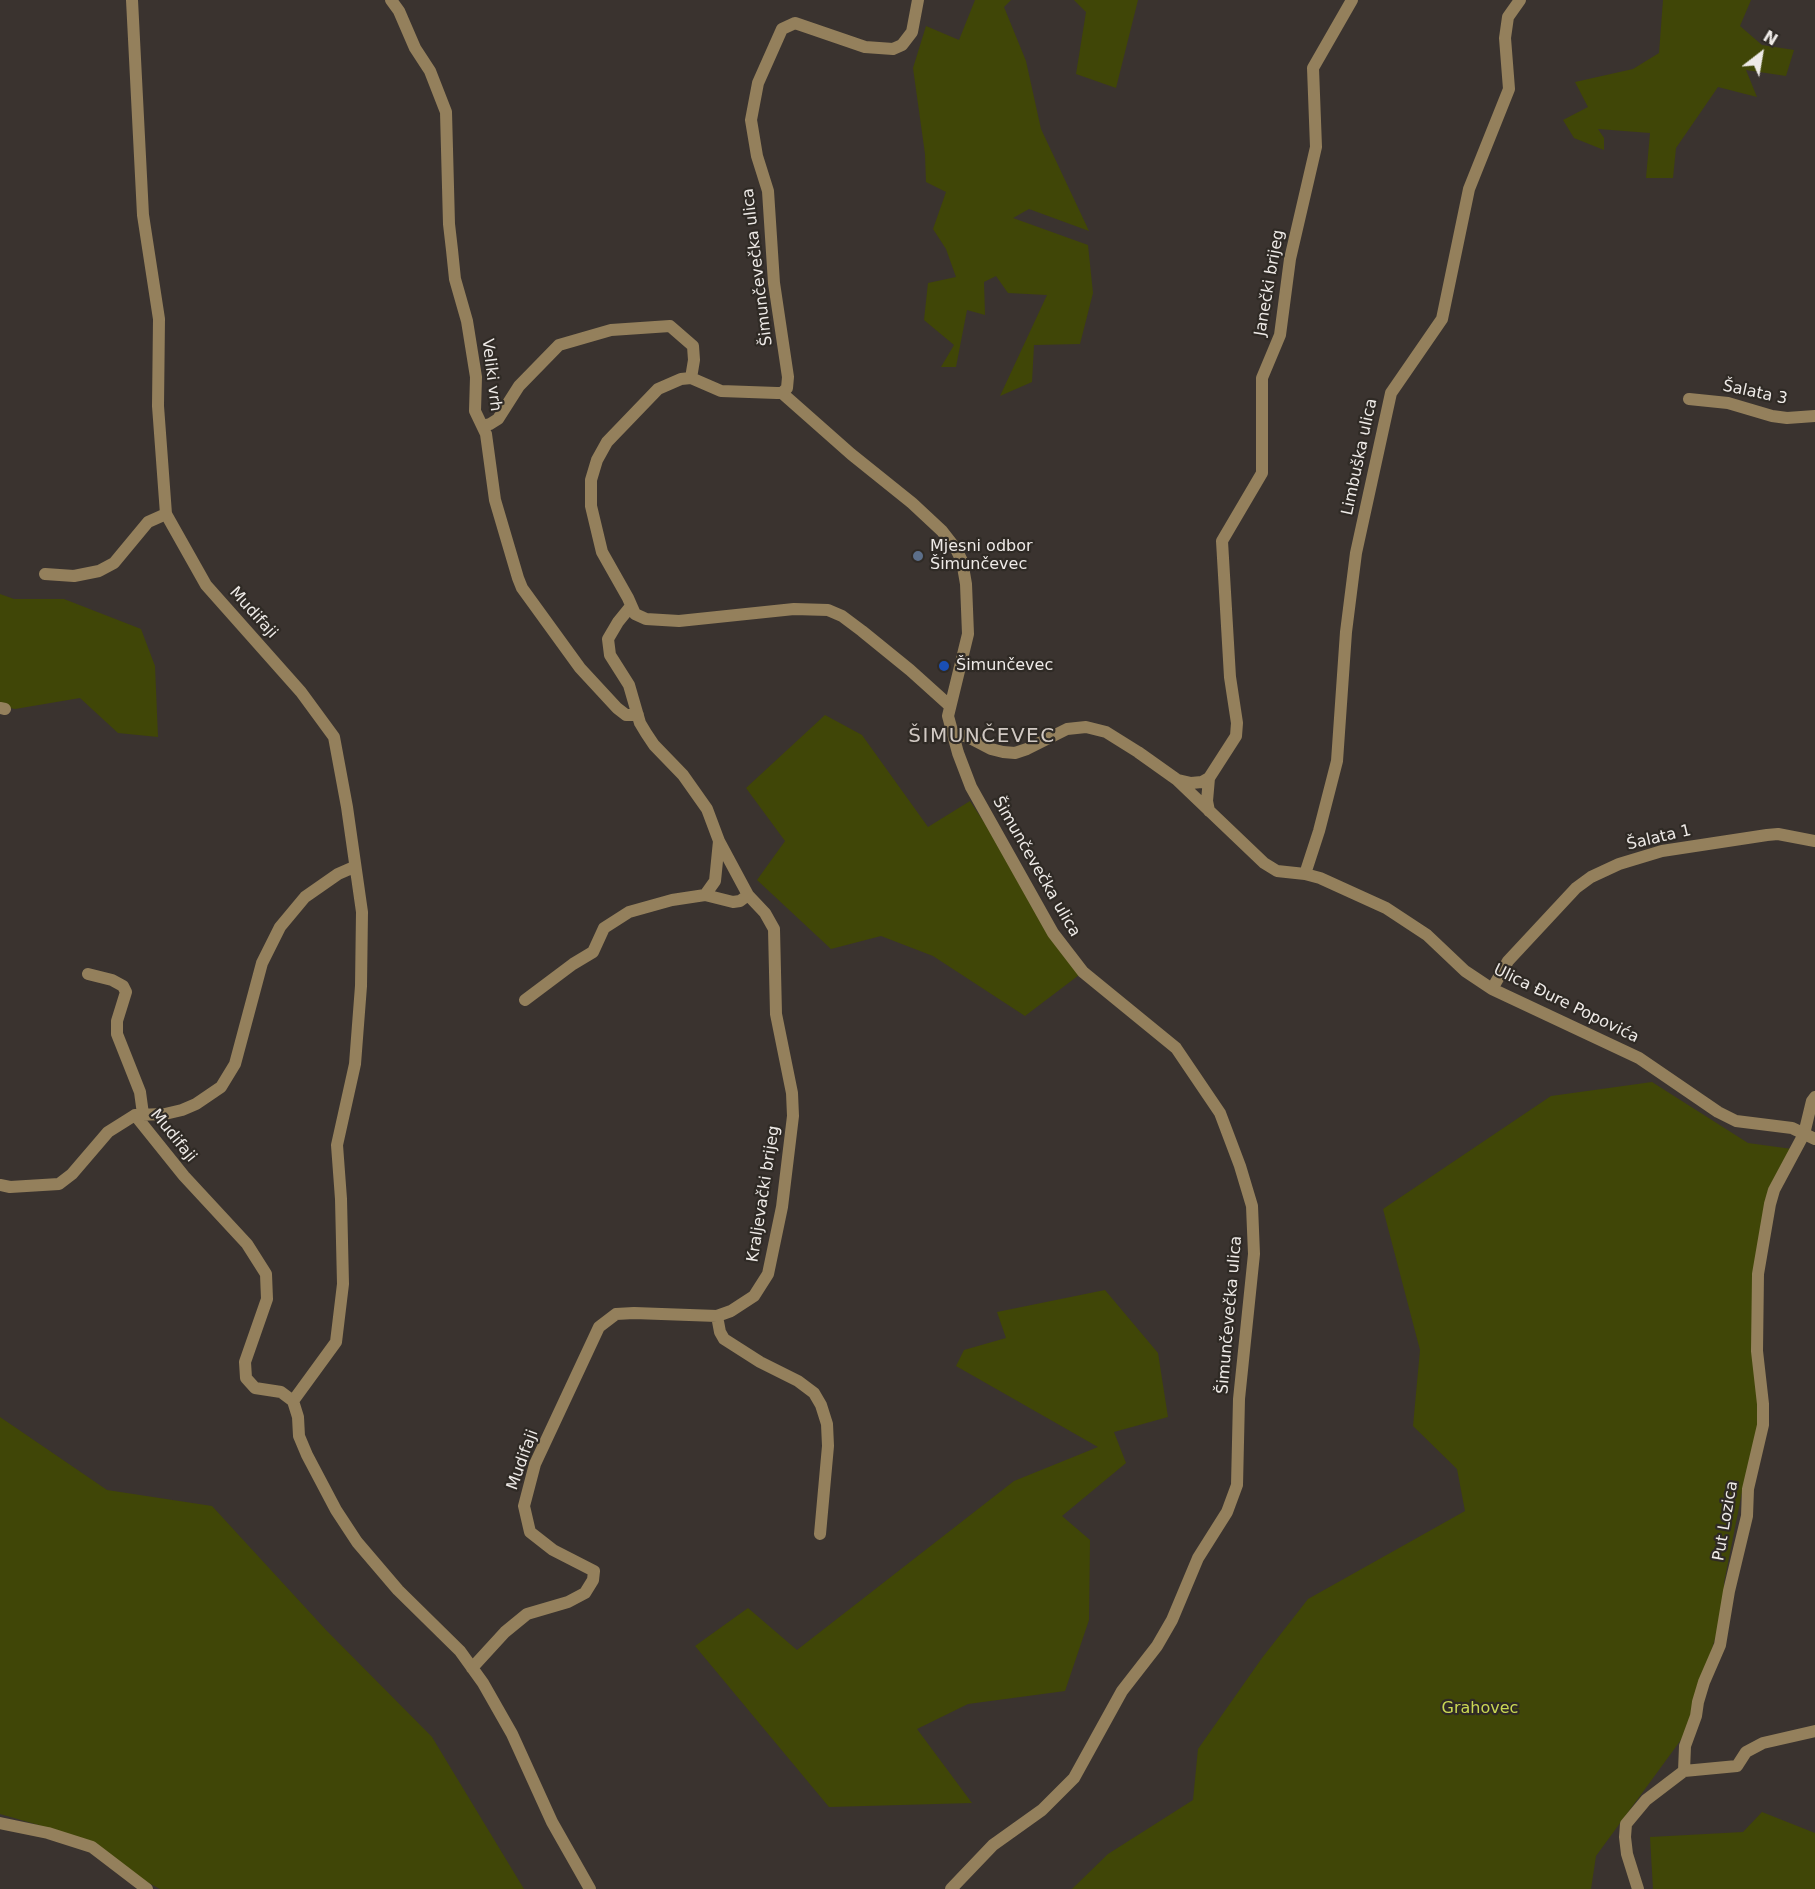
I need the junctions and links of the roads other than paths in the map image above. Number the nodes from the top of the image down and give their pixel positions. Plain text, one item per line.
1 (132, 0) edge
2 (391, 0) edge
3 (918, 0) edge
4 (1352, 0) edge
5 (1520, 0) edge
6 (691, 378) junction
7 (782, 393) junction
8 (1689, 399) dead end
9 (1815, 416) edge
10 (483, 426) junction
11 (166, 514) junction
12 (45, 574) dead end
13 (632, 606) junction
14 (950, 706) junction
15 (638, 715) junction
16 (954, 736) junction
17 (1209, 778) junction
18 (1176, 779) junction
19 (1209, 811) junction
20 (719, 841) junction
21 (1815, 841) edge
22 (354, 867) junction
23 (1305, 874) junction
24 (705, 895) junction
25 (748, 896) junction
26 (88, 974) dead end
27 (1492, 989) junction
28 (525, 1000) dead end
29 (1815, 1097) edge
30 (139, 1115) junction
31 (1810, 1136) edge
32 (0, 1185) edge
33 (717, 1316) junction
34 (292, 1401) junction
35 (820, 1534) dead end
36 (472, 1668) junction
37 (1815, 1731) edge
38 (1684, 1771) junction
39 (0, 1823) edge
40 (147, 1889) edge
41 (590, 1889) edge
42 (951, 1889) edge
43 (1638, 1889) edge

1 - 11 street
2 - 10 street, Veliki vrh
3 - 7 street, Šimunčevečka ulica
4 - 17 street, Janečki brijeg
5 - 23 street, Limbuška ulica
6 - 7 street
6 - 10 street
6 - 13 street
7 - 14 street, Šimunčevečka ulica
8 - 9 street, Šalata 3
10 - 15 street, Veliki vrh
11 - 12 street
11 - 22 street, Mudifaji
13 - 14 street
13 - 15 street, Kraljevački brijeg
14 - 16 street, Šimunčevečka ulica
15 - 20 street, Kraljevački brijeg
16 - 18 street, Ulica Đure Popovića
16 - 42 street, Šimunčevečka ulica
17 - 18 street
17 - 19 street
18 - 19 street, Ulica Đure Popovića
19 - 23 street, Ulica Đure Popovića
20 - 24 street, Kraljevački brijeg
20 - 25 street, Kraljevački brijeg
21 - 27 street, Šalata 1
22 - 30 street, Mudifaji
22 - 34 street, Mudifaji
23 - 27 street, Ulica Đure Popovića
24 - 25 street
24 - 28 street
25 - 33 street, Kraljevački brijeg
26 - 30 street, Mudifaji
27 - 31 street, Ulica Đure Popovića
29 - 31 street, Put Lozica
30 - 32 street, Mudifaji
30 - 34 street, Mudifaji
31 - 38 street, Put Lozica
33 - 35 street
33 - 36 street, Mudifaji
34 - 36 street
36 - 41 street
37 - 38 street
38 - 43 street
39 - 40 street

